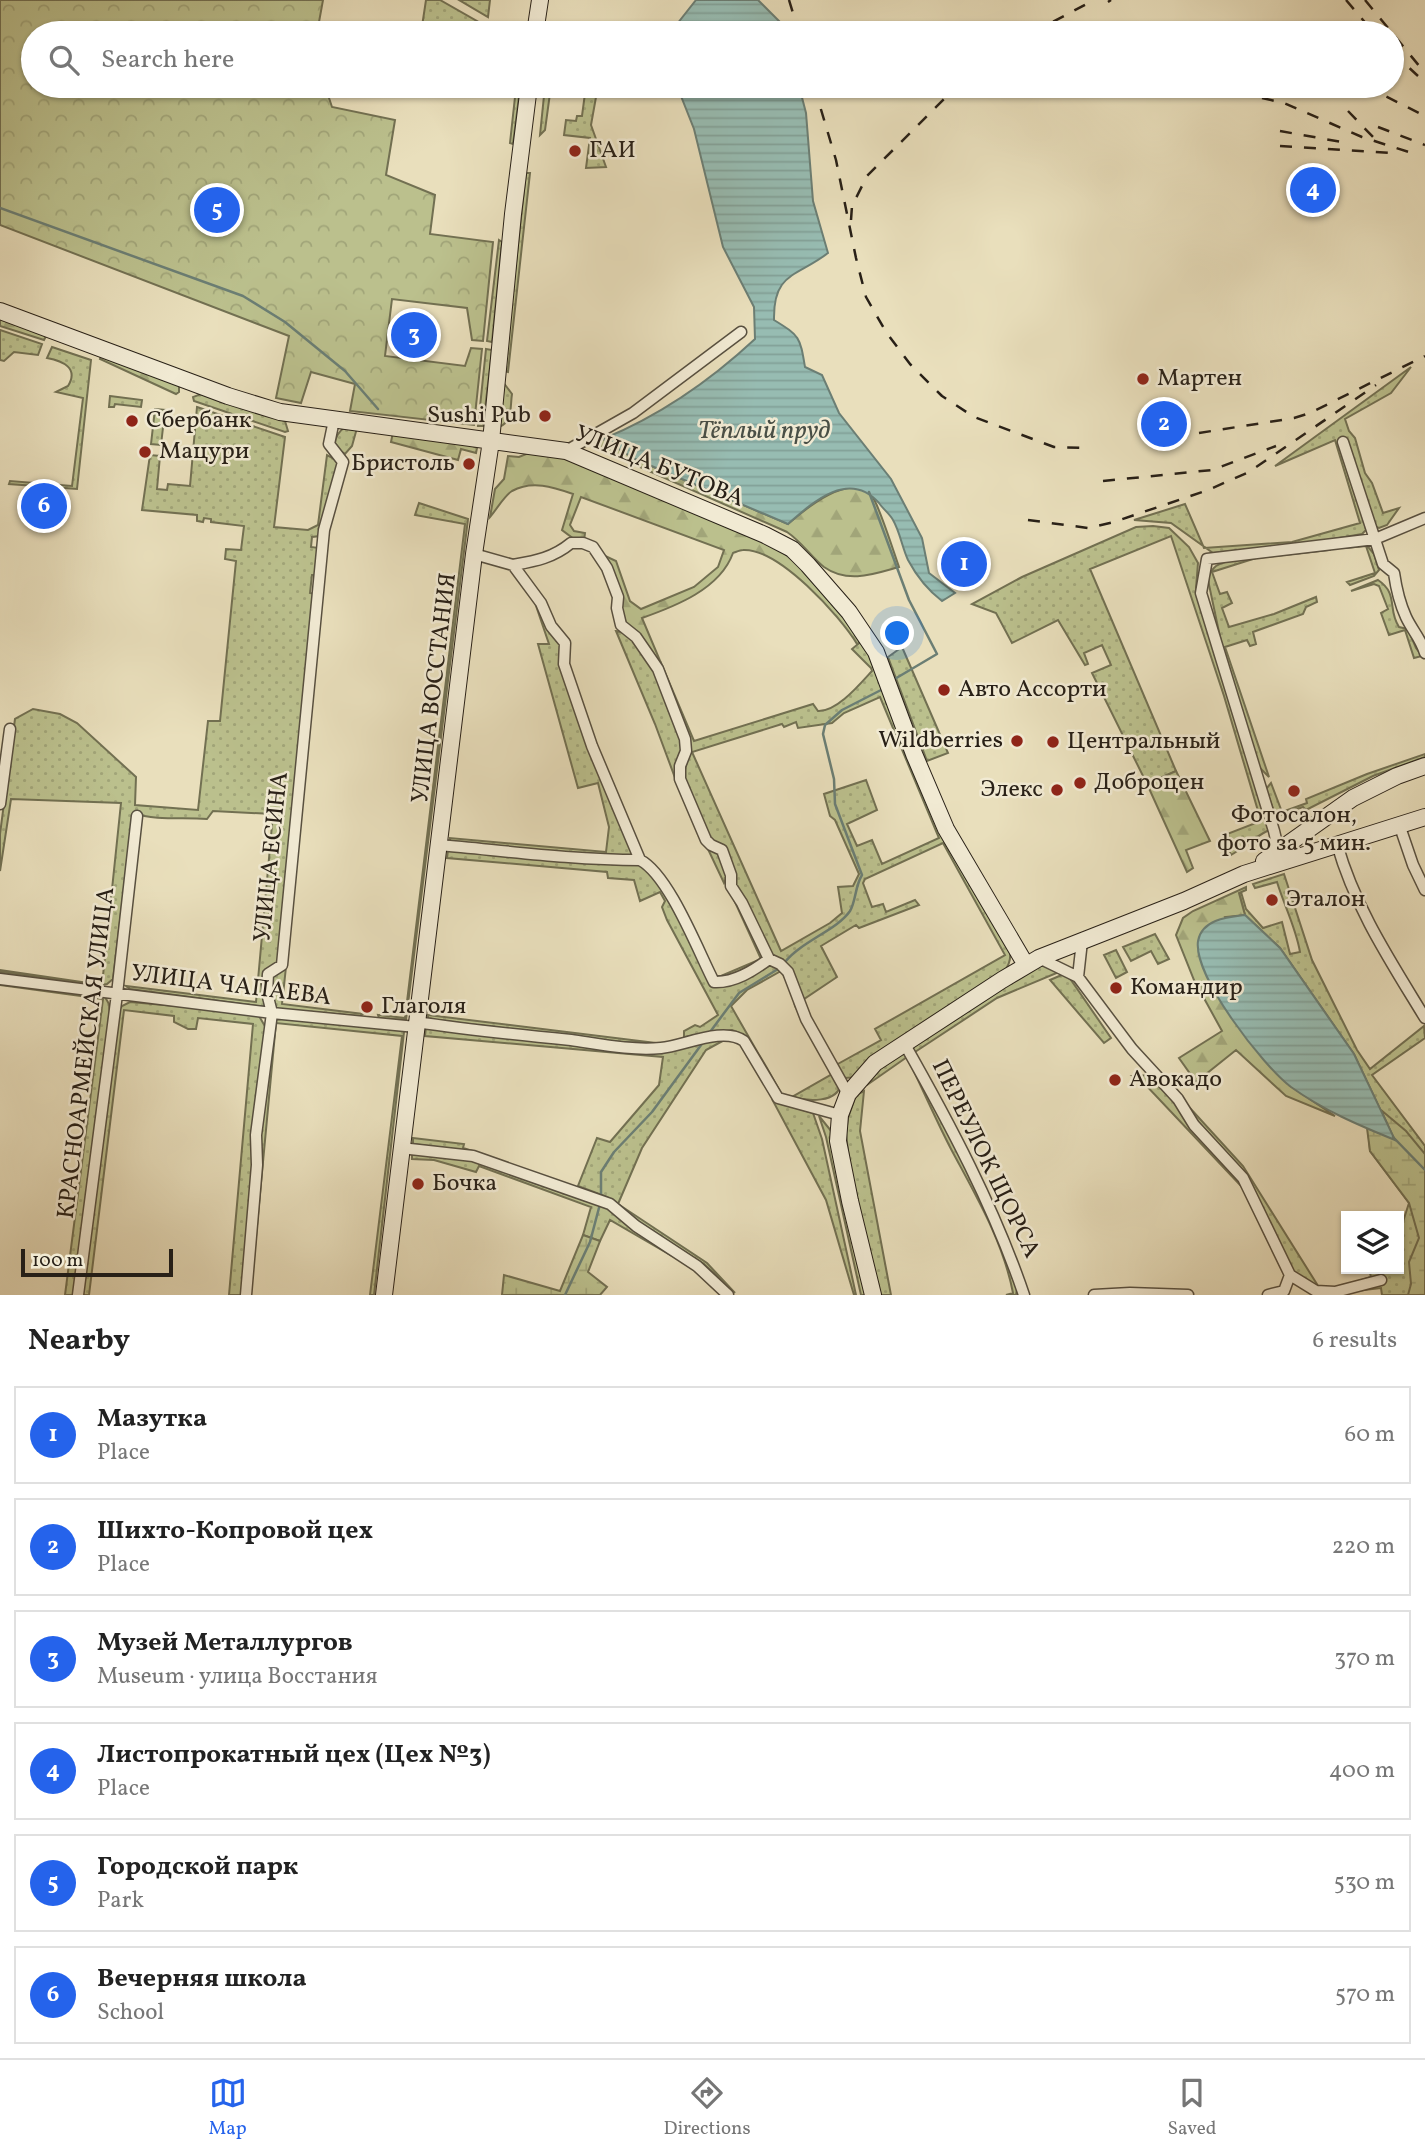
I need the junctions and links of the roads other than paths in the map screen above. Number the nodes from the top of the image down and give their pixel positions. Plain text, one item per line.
1 (540, 0) edge
2 (537, 21) edge
3 (528, 98) edge
4 (0, 311) edge
5 (741, 332) dead end
6 (334, 420) junction
7 (491, 441) junction
8 (1343, 442) dead end
9 (566, 451) junction
10 (1425, 518) edge
11 (1375, 539) junction
12 (474, 554) junction
13 (513, 565) junction
14 (1425, 653) edge
15 (10, 729) dead end
16 (1425, 766) edge
17 (0, 804) edge
18 (137, 816) dead end
19 (1425, 817) edge
20 (1399, 824) junction
21 (1337, 844) junction
22 (440, 845) junction
23 (1279, 852) junction
24 (640, 860) junction
25 (1244, 874) junction
26 (1425, 890) edge
27 (1082, 941) junction
28 (769, 959) junction
29 (1032, 961) junction
30 (1078, 977) junction
31 (0, 979) edge
32 (117, 994) junction
33 (272, 1013) junction
34 (1425, 1018) edge
35 (416, 1025) junction
36 (904, 1043) junction
37 (848, 1094) junction
38 (840, 1115) junction
39 (401, 1148) junction
40 (1290, 1275) junction
41 (1381, 1280) dead end
42 (1130, 1294) edge
43 (78, 1295) edge
44 (246, 1295) edge
45 (384, 1295) edge
46 (728, 1295) edge
47 (873, 1295) edge
48 (1024, 1295) edge
49 (1094, 1295) edge
50 (1188, 1295) edge
51 (1268, 1295) edge

1 - 2 street
3 - 7 street, УЛИЦА ВОССТАНИЯ
4 - 6 street, УЛИЦА БУТОВА
5 - 9 street
6 - 7 street, УЛИЦА БУТОВА
6 - 33 street, УЛИЦА ЕСИНА
7 - 9 street, УЛИЦА БУТОВА
7 - 12 street, УЛИЦА ВОССТАНИЯ
8 - 11 street
9 - 29 street, УЛИЦА БУТОВА
10 - 11 street
11 - 14 street
11 - 23 street
12 - 13 street
12 - 22 street, УЛИЦА ВОССТАНИЯ
13 - 24 street
13 - 28 street
15 - 17 street
16 - 23 street
18 - 32 street, КРАСНОАРМЕЙСКАЯ УЛИЦА
19 - 20 street
20 - 21 street
20 - 26 street
21 - 25 street
21 - 34 street
22 - 24 street
22 - 35 street, УЛИЦА ВОССТАНИЯ
23 - 25 street
24 - 28 street
25 - 27 street
27 - 29 street
27 - 30 street
28 - 37 street
29 - 30 street
29 - 36 street
30 - 40 street
31 - 32 street, УЛИЦА ЧАПАЕВА
32 - 33 street, УЛИЦА ЧАПАЕВА
32 - 43 street, КРАСНОАРМЕЙСКАЯ УЛИЦА
33 - 35 street, УЛИЦА ЧАПАЕВА
33 - 44 street, УЛИЦА ЕСИНА
35 - 38 street, УЛИЦА ЧАПАЕВА
35 - 39 street, УЛИЦА ВОССТАНИЯ
36 - 37 street
36 - 48 street, ПЕРЕУЛОК ЩОРСА
37 - 38 street
38 - 47 street
39 - 45 street, УЛИЦА ВОССТАНИЯ
39 - 46 street
40 - 41 street
40 - 51 street
42 - 49 street
42 - 50 street

